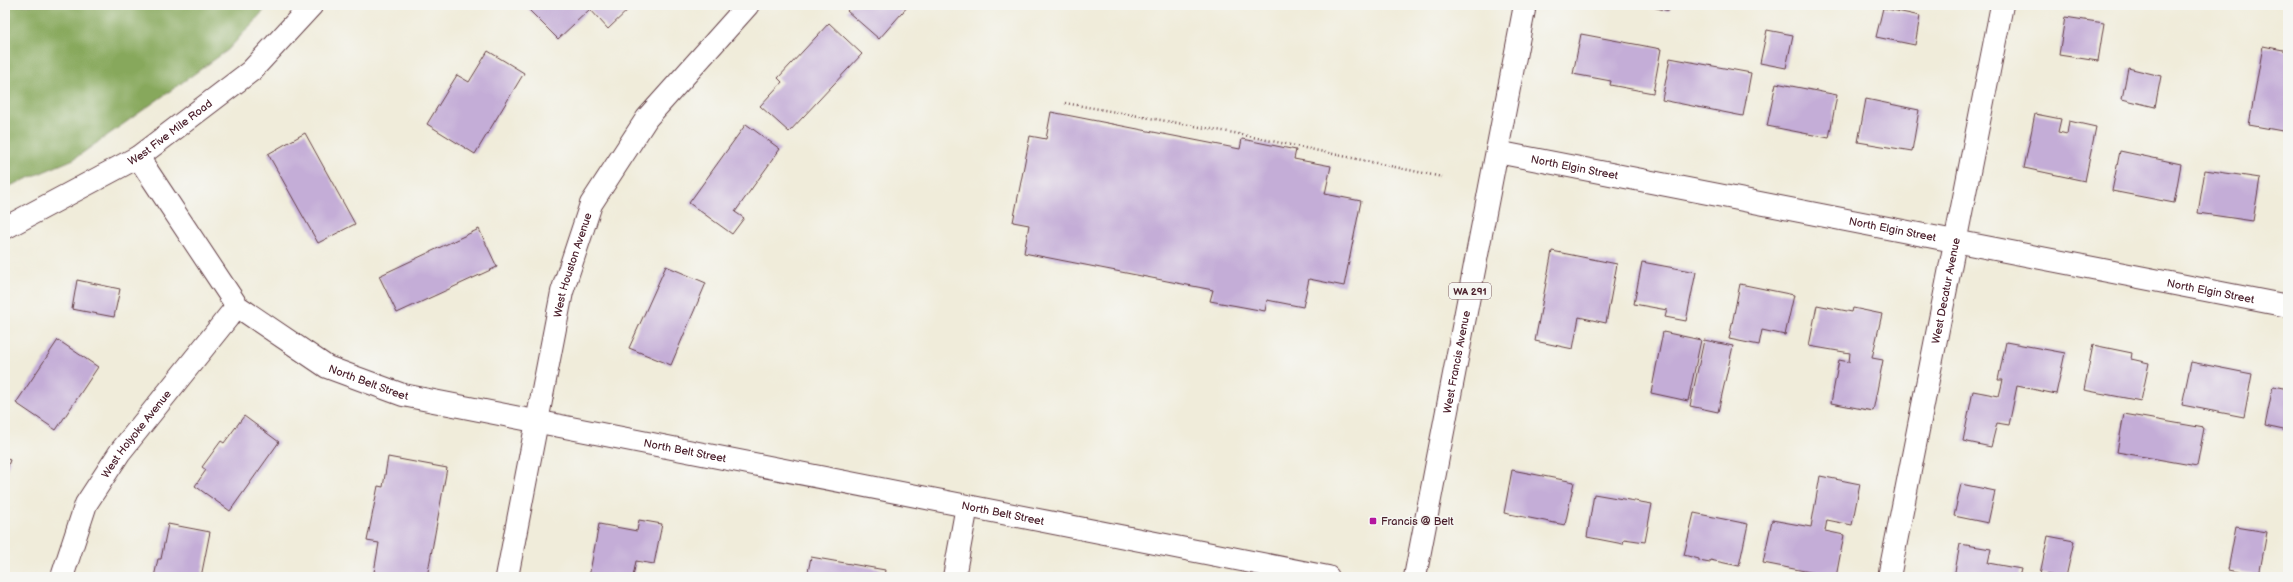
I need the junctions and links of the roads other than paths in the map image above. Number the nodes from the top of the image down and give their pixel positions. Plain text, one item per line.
1 (312, 5) edge
2 (748, 5) edge
3 (1525, 5) edge
4 (2002, 5) edge
5 (1497, 152) junction
6 (138, 157) junction
7 (5, 228) edge
8 (1954, 240) junction
9 (238, 306) junction
10 (2288, 306) edge
11 (536, 421) junction
12 (967, 506) junction
13 (62, 577) edge
14 (507, 577) edge
15 (954, 577) edge
16 (1328, 577) edge
17 (1414, 577) edge
18 (1889, 577) edge

1 - 6 street, West Five Mile Road
2 - 11 street, West Houston Avenue
3 - 5 street, West Francis Avenue / WA 291
4 - 8 street, West Decatur Avenue
5 - 8 street, North Elgin Street
5 - 17 street, West Francis Avenue / WA 291
6 - 7 street, West Five Mile Road
6 - 9 street, North Belt Street
8 - 10 street, North Elgin Street
8 - 18 street, West Decatur Avenue
9 - 11 street, North Belt Street
9 - 13 street, West Holyoke Avenue
11 - 12 street, North Belt Street
11 - 14 street, West Houston Avenue
12 - 15 street
12 - 16 street, North Belt Street

